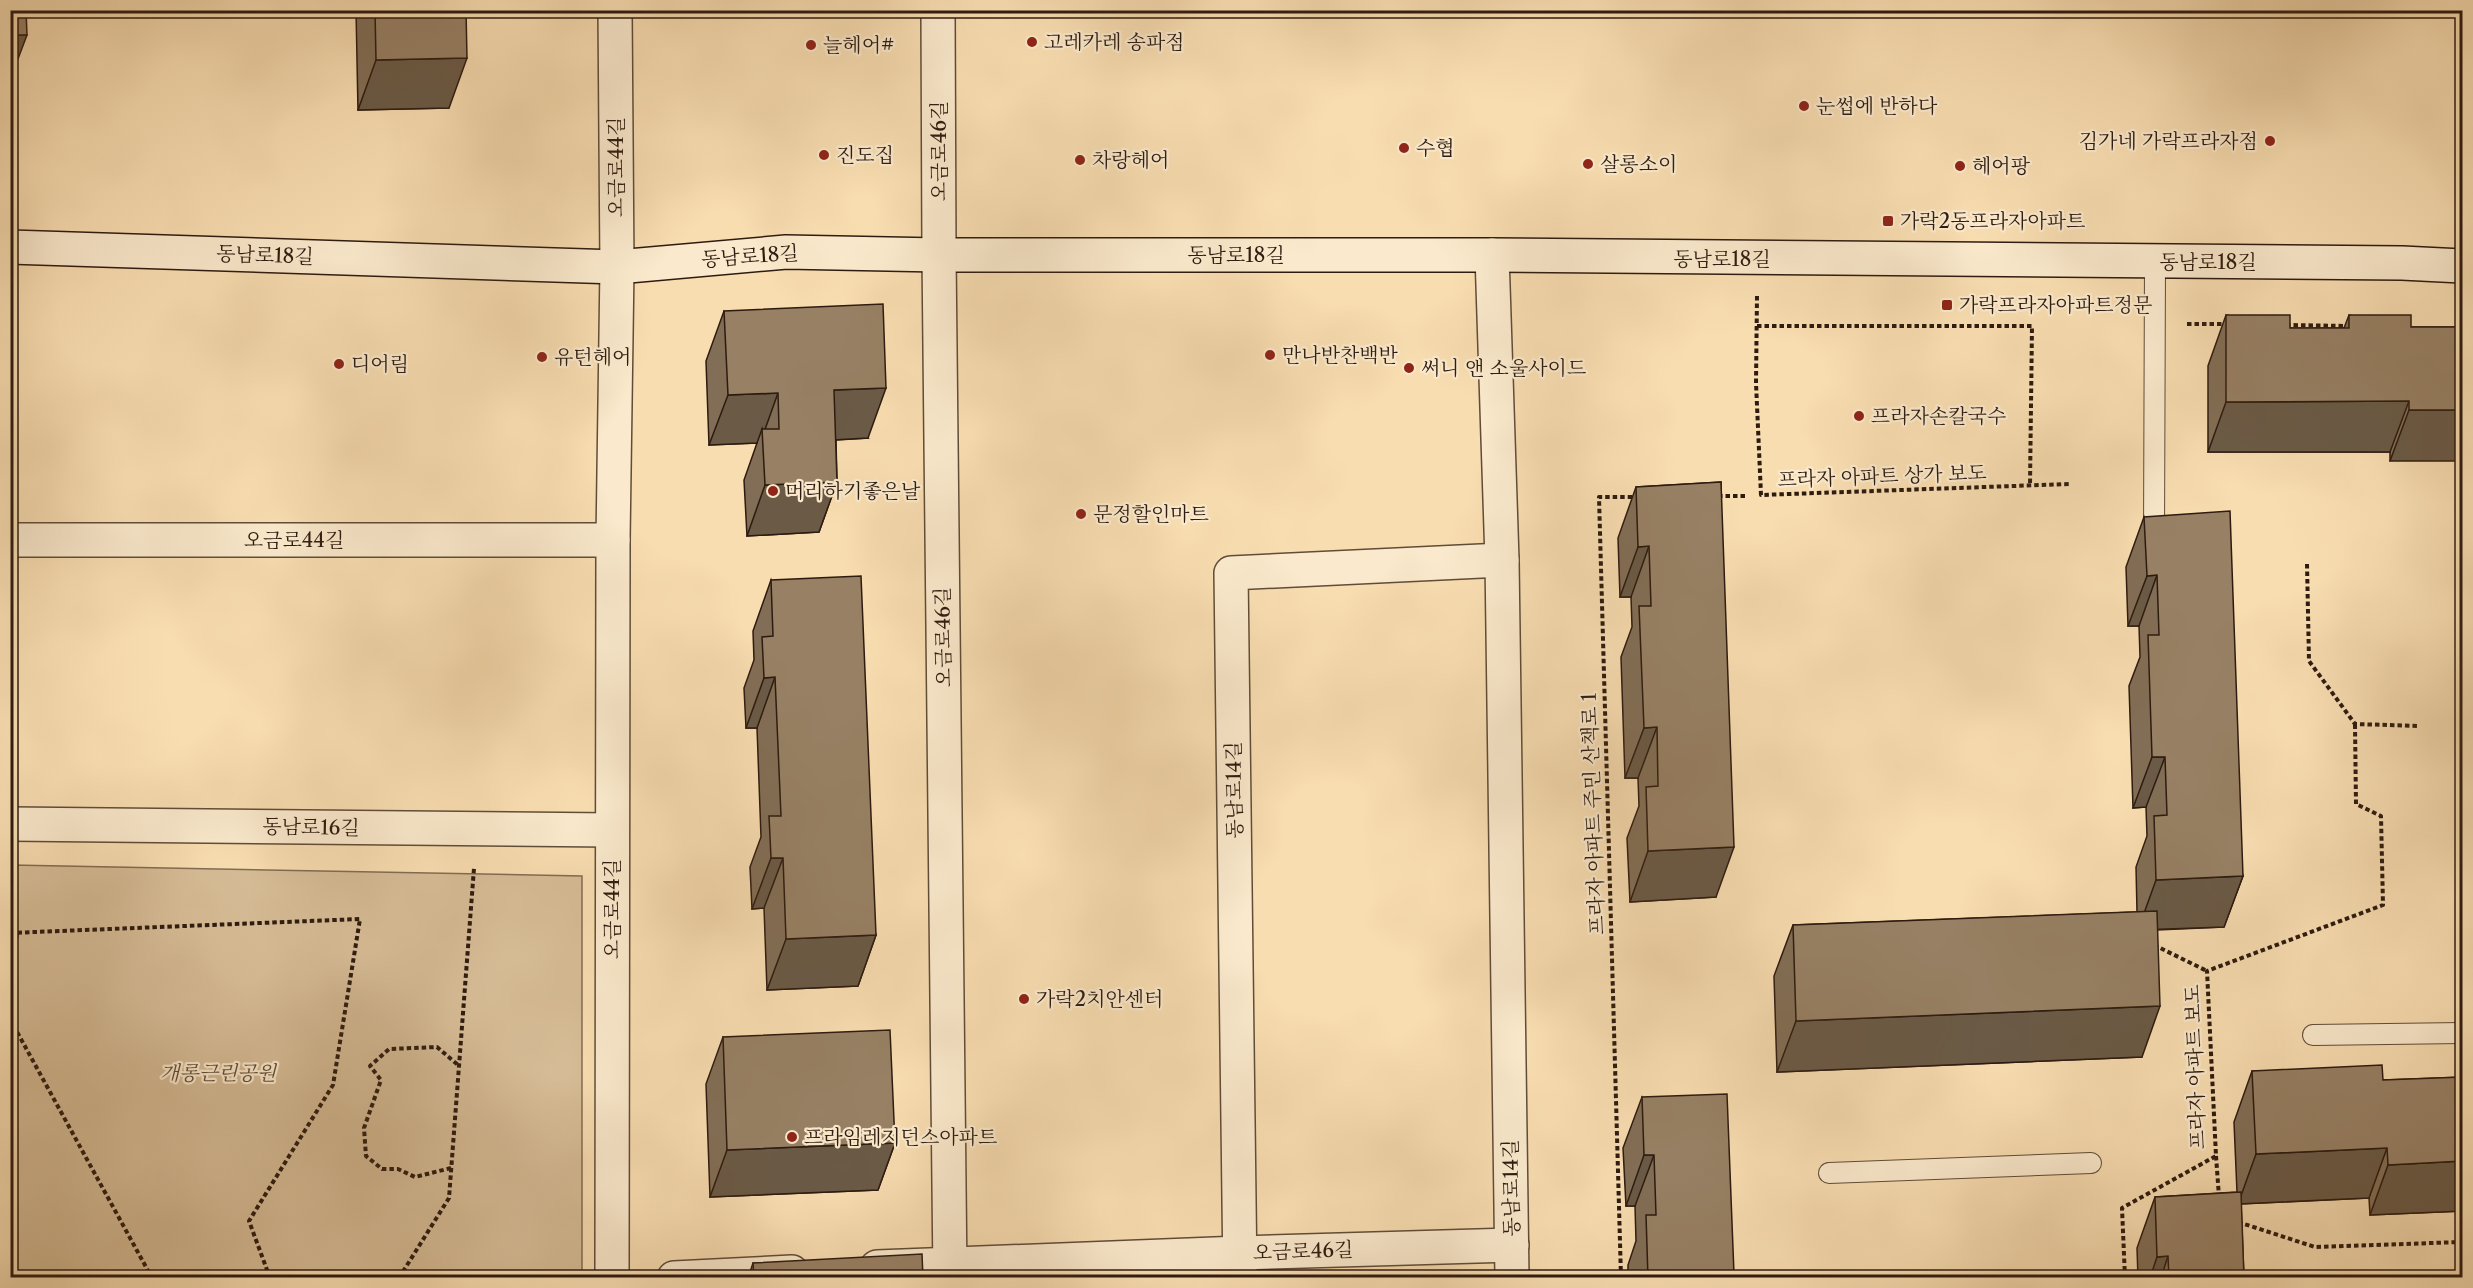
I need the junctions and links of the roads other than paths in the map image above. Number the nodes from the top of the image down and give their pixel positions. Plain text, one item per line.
1 (615, 10) edge
2 (938, 10) edge
3 (10, 247) edge
4 (939, 255) junction
5 (1492, 255) junction
6 (2156, 262) junction
7 (2463, 266) edge
8 (617, 267) junction
9 (10, 540) edge
10 (613, 540) junction
11 (2154, 540) edge
12 (1502, 560) junction
13 (10, 824) edge
14 (612, 830) junction
15 (2463, 1033) edge
16 (2313, 1035) dead end
17 (2091, 1163) dead end
18 (1829, 1173) dead end
19 (1512, 1245) junction
20 (1240, 1265) edge
21 (950, 1271) edge
22 (612, 1278) edge
23 (674, 1278) edge
24 (1512, 1278) edge

1 - 8 street, 오금로44길
2 - 4 street, 오금로46길
3 - 8 street, 동남로18길
4 - 5 street, 동남로18길
4 - 8 street, 동남로18길
4 - 21 street, 오금로46길
5 - 6 street, 동남로18길
5 - 12 street, 동남로14길
6 - 7 street, 동남로18길
6 - 11 lane
8 - 10 street, 오금로44길
9 - 10 street, 오금로44길
10 - 14 street, 오금로44길
12 - 19 street, 동남로14길
12 - 20 street, 동남로14길
13 - 14 street, 동남로16길
14 - 22 street, 오금로44길
15 - 16 lane
17 - 18 lane
19 - 20 street, 오금로46길
19 - 24 street, 동남로14길
20 - 21 street, 오금로46길
21 - 23 street, 오금로46길

